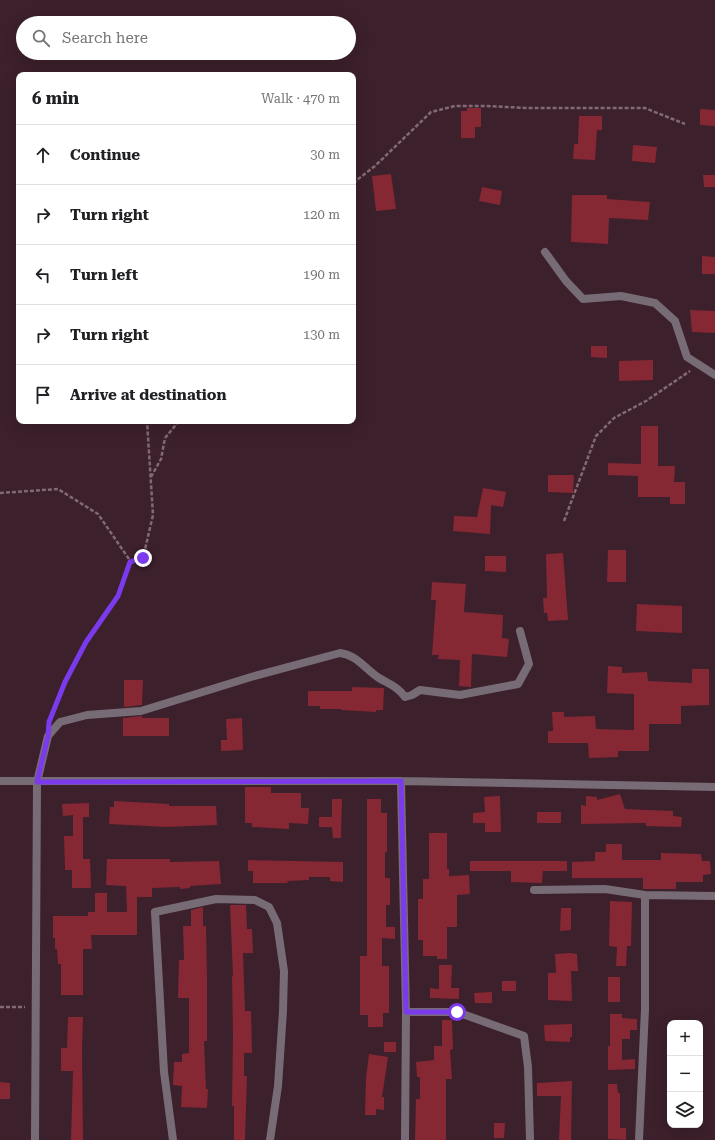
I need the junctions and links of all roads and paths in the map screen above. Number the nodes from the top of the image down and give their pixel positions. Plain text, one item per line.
1 (685, 124) dead end
2 (356, 181) edge
3 (545, 252) dead end
4 (698, 364) junction
5 (715, 375) edge
6 (147, 424) edge
7 (177, 424) edge
8 (150, 478) junction
9 (0, 493) edge
10 (564, 521) dead end
11 (130, 562) junction
12 (520, 631) dead end
13 (48, 736) junction
14 (401, 781) junction
15 (0, 782) edge
16 (37, 782) junction
17 (715, 787) edge
18 (534, 890) dead end
19 (645, 894) junction
20 (715, 896) edge
21 (0, 1007) edge
22 (35, 1007) junction
23 (406, 1012) junction
24 (35, 1140) edge
25 (173, 1140) edge
26 (270, 1140) edge
27 (405, 1140) edge
28 (530, 1140) edge
29 (639, 1140) edge

1 - 2 path
3 - 4 street
4 - 5 street
4 - 10 path
6 - 8 path
7 - 8 path
8 - 11 path
9 - 11 path
11 - 13 path
12 - 13 street
13 - 16 street
14 - 16 street
14 - 17 street
14 - 23 street
15 - 16 street
16 - 22 street
18 - 19 street
19 - 20 street
19 - 29 street
21 - 22 path
22 - 24 street
23 - 27 street
23 - 28 street
25 - 26 street

